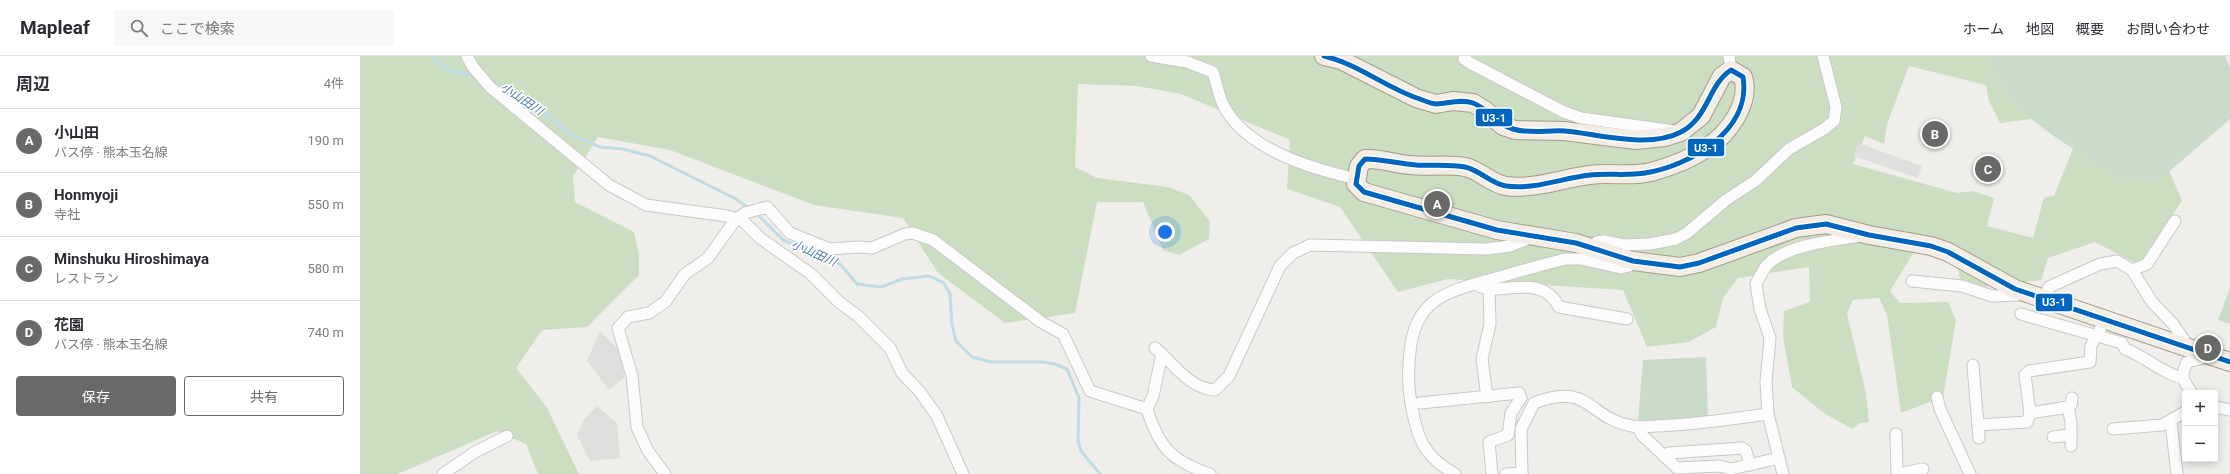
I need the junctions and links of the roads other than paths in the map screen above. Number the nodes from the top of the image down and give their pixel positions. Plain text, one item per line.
1 (467, 56) edge
2 (1151, 56) edge
3 (1324, 56) edge
4 (1465, 56) edge
5 (1823, 56) edge
6 (1730, 63) edge
7 (1681, 132) junction
8 (1356, 184) junction
9 (740, 216) junction
10 (2175, 221) dead end
11 (1869, 235) junction
12 (1532, 236) junction
13 (1592, 246) junction
14 (1633, 261) junction
15 (2132, 270) junction
16 (1912, 281) dead end
17 (1476, 284) junction
18 (1488, 288) junction
19 (2023, 291) junction
20 (2043, 298) junction
21 (2021, 314) dead end
22 (1627, 319) dead end
23 (2101, 327) junction
24 (2184, 346) junction
25 (2206, 354) junction
26 (2230, 362) edge
27 (1973, 365) dead end
28 (2181, 377) junction
29 (2190, 390) edge
30 (1487, 397) junction
31 (1937, 397) dead end
32 (1420, 403) dead end
33 (2218, 408) edge
34 (1147, 409) junction
35 (2230, 410) edge
36 (2030, 413) junction
37 (1768, 414) junction
38 (2182, 414) edge
39 (2171, 422) junction
40 (1978, 424) junction
41 (1637, 426) junction
42 (2113, 429) dead end
43 (1896, 434) dead end
44 (507, 436) dead end
45 (2053, 437) dead end
46 (1980, 438) dead end
47 (1720, 446) junction
48 (1664, 456) junction
49 (1779, 458) junction
50 (1750, 465) junction
51 (1923, 469) dead end
52 (1726, 471) edge
53 (1522, 473) edge
54 (443, 474) edge
55 (665, 474) edge
56 (963, 474) edge
57 (1210, 474) edge
58 (1455, 474) edge
59 (1492, 474) edge
60 (1506, 474) edge
61 (1783, 474) edge
62 (1897, 474) edge
63 (1970, 474) edge
64 (2177, 474) edge

1 - 9 street
2 - 8 street
3 - 7 main road
4 - 7 street
5 - 13 street
6 - 7 main road
6 - 8 main road
8 - 12 main road
9 - 34 street
9 - 55 street
9 - 56 street
10 - 15 street
11 - 14 main road
11 - 19 main road
11 - 37 street
12 - 13 main road
12 - 34 street
13 - 14 main road
14 - 17 street
15 - 20 street
15 - 24 street
16 - 19 street
17 - 18 street
17 - 58 street
18 - 22 street
18 - 30 street
19 - 20 main road
20 - 23 main road
21 - 23 street
23 - 24 main road
23 - 28 street
23 - 36 street
24 - 25 main road
25 - 26 main road
25 - 28 street
27 - 40 street
28 - 29 street
30 - 32 street
30 - 59 street
31 - 63 street
33 - 35 street
34 - 57 street
36 - 40 street
36 - 45 street
37 - 41 street
37 - 49 street
38 - 39 street
39 - 42 street
39 - 64 street
40 - 46 street
41 - 48 street
41 - 53 street
43 - 62 street
44 - 54 street
47 - 48 street
47 - 50 street
47 - 52 street
48 - 52 street
49 - 50 street
49 - 61 street
50 - 52 street
51 - 62 street
53 - 60 street

